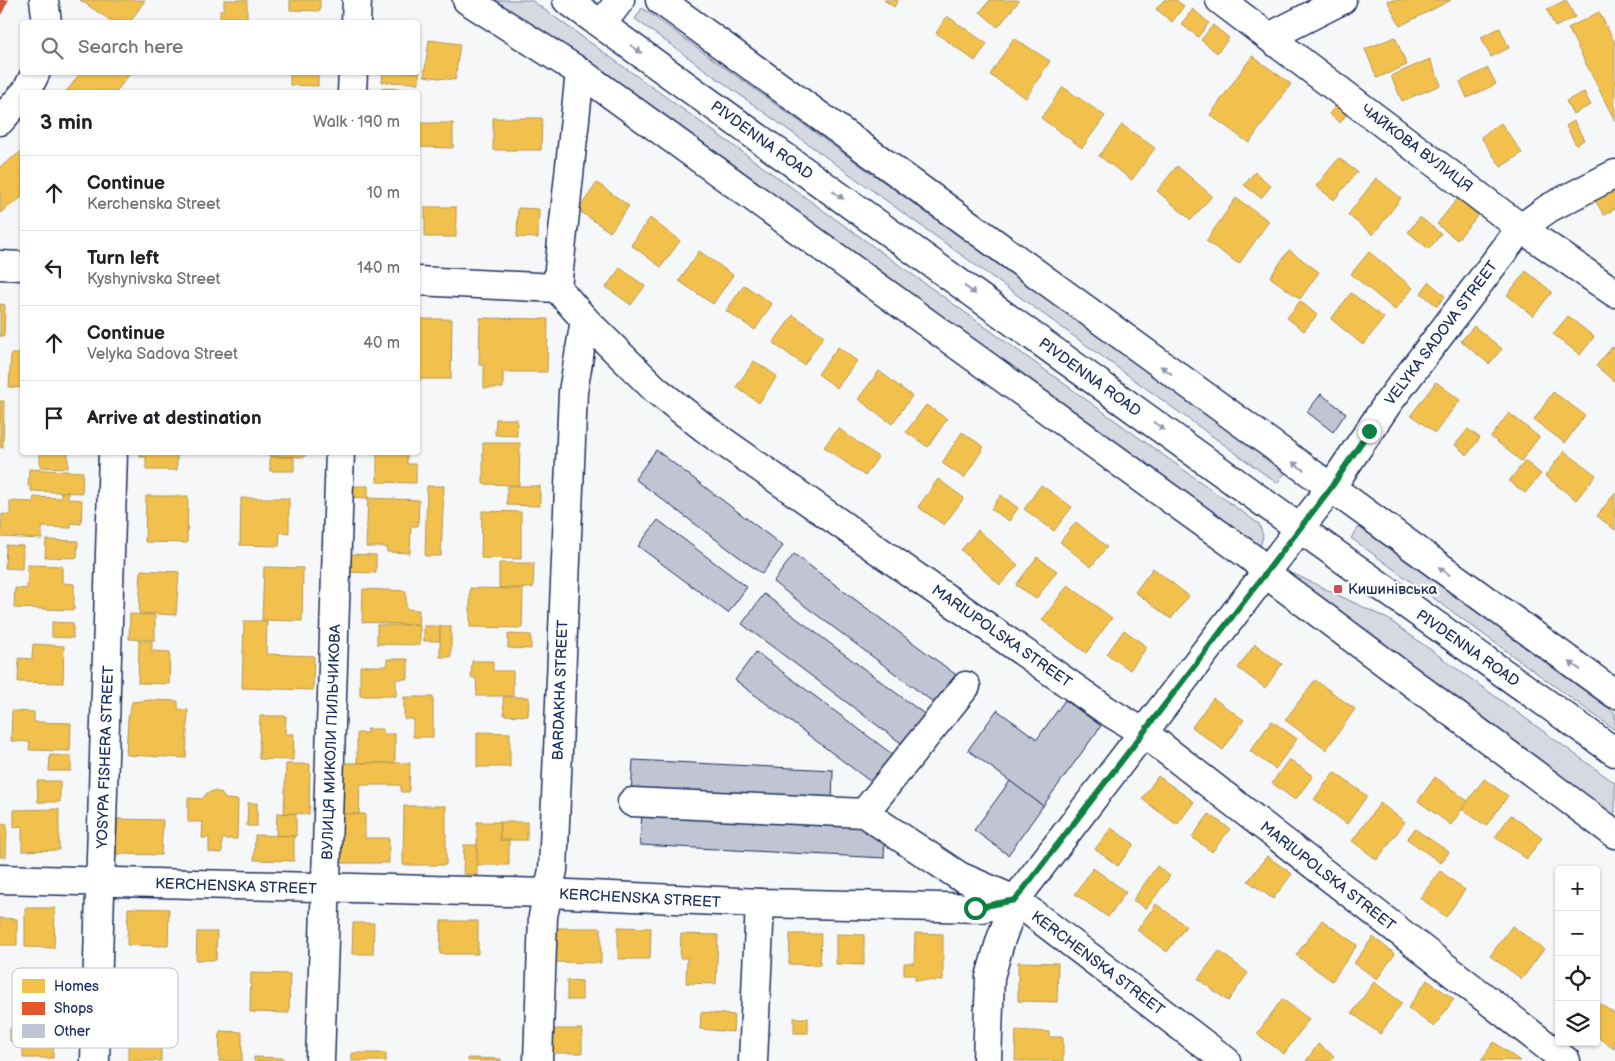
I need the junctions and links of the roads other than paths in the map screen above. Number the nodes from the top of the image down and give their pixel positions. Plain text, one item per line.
1 (44, 0) edge
2 (357, 0) edge
3 (467, 0) edge
4 (567, 0) edge
5 (620, 0) edge
6 (660, 0) edge
7 (1220, 0) edge
8 (1342, 0) edge
9 (47, 20) edge
10 (356, 20) edge
11 (602, 24) junction
12 (1271, 36) junction
13 (580, 72) junction
14 (34, 75) edge
15 (353, 75) edge
16 (27, 90) edge
17 (352, 90) edge
18 (20, 98) edge
19 (0, 121) edge
20 (1615, 174) edge
21 (1520, 228) junction
22 (0, 265) edge
23 (20, 266) edge
24 (420, 281) edge
25 (557, 288) junction
26 (1615, 293) edge
27 (585, 320) junction
28 (113, 455) edge
29 (340, 455) edge
30 (1330, 489) junction
31 (1299, 528) junction
32 (1266, 571) junction
33 (966, 686) dead end
34 (1615, 694) edge
35 (1144, 733) junction
36 (1615, 752) edge
37 (632, 802) dead end
38 (864, 813) junction
39 (1615, 834) edge
40 (0, 879) edge
41 (101, 882) junction
42 (326, 889) junction
43 (548, 893) junction
44 (1015, 900) junction
45 (760, 903) junction
46 (98, 968) edge
47 (95, 1048) edge
48 (95, 1061) edge
49 (320, 1061) edge
50 (538, 1061) edge
51 (753, 1061) edge
52 (987, 1061) edge
53 (1226, 1061) edge
54 (1566, 1061) edge

1 - 9 street
2 - 10 street
3 - 13 street
4 - 11 street, PIVDENNA ROAD
5 - 11 street
30 -> 6 street
7 - 12 street, ЧАЙКОВА ВУЛИЦЯ
8 - 12 street
11 -> 31 street, PIVDENNA ROAD
12 - 21 street, ЧАЙКОВА ВУЛИЦЯ
13 - 25 street
13 - 32 street
14 - 16 street
15 - 17 street
18 - 19 street
20 - 21 street, VELYKA SADOVA STREET
21 - 26 street, ЧАЙКОВА ВУЛИЦЯ
21 - 30 street, VELYKA SADOVA STREET
22 - 23 street
24 - 25 street
25 - 27 street, MARIUPOLSKA STREET
27 - 35 street, MARIUPOLSKA STREET
27 - 43 street, BARDAKHA STREET
28 - 41 street, YOSYPA FISHERA STREET
29 - 42 street, ВУЛИЦЯ МИКОЛИ ПИЛЬЧИКОВА
30 - 31 street, VELYKA SADOVA STREET
34 -> 30 street
31 - 32 street, VELYKA SADOVA STREET
31 - 36 street, PIVDENNA ROAD
32 - 35 street, VELYKA SADOVA STREET
32 - 39 street
33 - 38 street
35 - 44 street, VELYKA SADOVA STREET
35 - 54 street, MARIUPOLSKA STREET
37 - 38 street
38 - 44 street
40 - 41 street, KERCHENSKA STREET
41 - 42 street, KERCHENSKA STREET
41 - 46 street, YOSYPA FISHERA STREET
42 - 43 street, KERCHENSKA STREET
42 - 49 street, ВУЛИЦЯ МИКОЛИ ПИЛЬЧИКОВА
43 - 45 street, KERCHENSKA STREET
43 - 50 street, BARDAKHA STREET
44 - 45 street, KERCHENSKA STREET
44 - 52 street, VELYKA SADOVA STREET
44 - 53 street, KERCHENSKA STREET
45 - 51 street
47 - 48 street, YOSYPA FISHERA STREET

